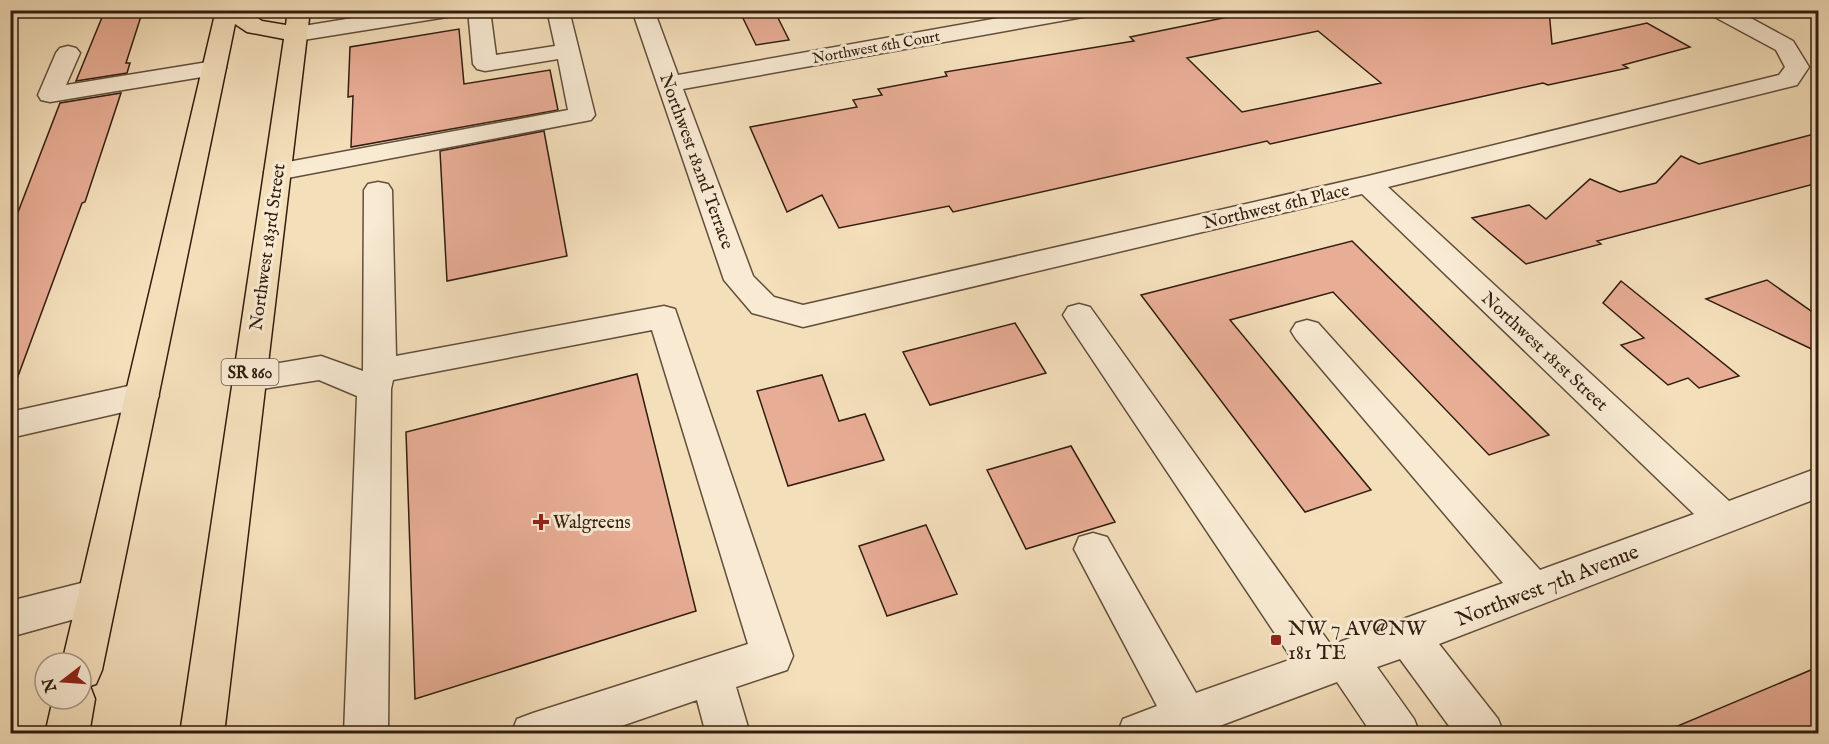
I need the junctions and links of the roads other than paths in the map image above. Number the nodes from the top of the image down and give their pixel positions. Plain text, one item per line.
1 (228, 10) edge
2 (478, 10) edge
3 (558, 10) edge
4 (643, 10) edge
5 (1083, 10) edge
6 (1719, 10) edge
7 (438, 11) edge
8 (298, 22) edge
9 (567, 51) junction
10 (68, 53) dead end
11 (214, 68) junction
12 (670, 84) junction
13 (277, 172) junction
14 (1368, 184) junction
15 (378, 190) dead end
16 (763, 304) joint
17 (1079, 315) dead end
18 (1307, 331) dead end
19 (249, 379) junction
20 (377, 380) junction
21 (142, 396) junction
22 (10, 425) edge
23 (1818, 483) edge
24 (1723, 518) junction
25 (1093, 549) dead end
26 (1533, 590) junction
27 (97, 597) junction
28 (10, 619) edge
29 (1408, 637) junction
30 (85, 651) edge
31 (1334, 663) junction
32 (712, 675) junction
33 (72, 711) edge
34 (1186, 717) junction
35 (67, 734) edge
36 (202, 734) edge
37 (366, 734) edge
38 (533, 734) edge
39 (728, 734) edge
40 (1139, 734) edge
41 (1398, 734) edge
42 (1482, 734) edge

1 - 8 main road
1 - 11 main road
2 - 9 street
3 - 9 street
4 - 12 street, Northwest 182nd Terrace
5 - 12 street, Northwest 6th Court
6 - 14 street, Northwest 6th Place
7 - 8 street
8 - 13 main road, Northwest 183rd Street / SR 860
9 - 13 street
10 - 11 street
11 - 21 main road
12 - 16 street, Northwest 182nd Terrace
13 - 19 main road, Northwest 183rd Street / SR 860
14 - 16 street, Northwest 6th Place
14 - 24 street, Northwest 181st Street
15 - 20 street
17 - 31 street
18 - 26 street
19 - 20 street
19 - 36 main road, Northwest 183rd Street / SR 860
20 - 32 street
20 - 37 street
21 - 22 street
21 - 27 main road
23 - 24 street, Northwest 7th Avenue
24 - 26 street, Northwest 7th Avenue
25 - 34 street
26 - 29 street, Northwest 7th Avenue
27 - 28 street
27 - 30 main road
29 - 31 street, Northwest 7th Avenue
29 - 42 street
31 - 34 street, Northwest 7th Avenue
31 - 41 street
32 - 38 street
32 - 39 street
33 - 35 main road
34 - 40 street, Northwest 7th Avenue

